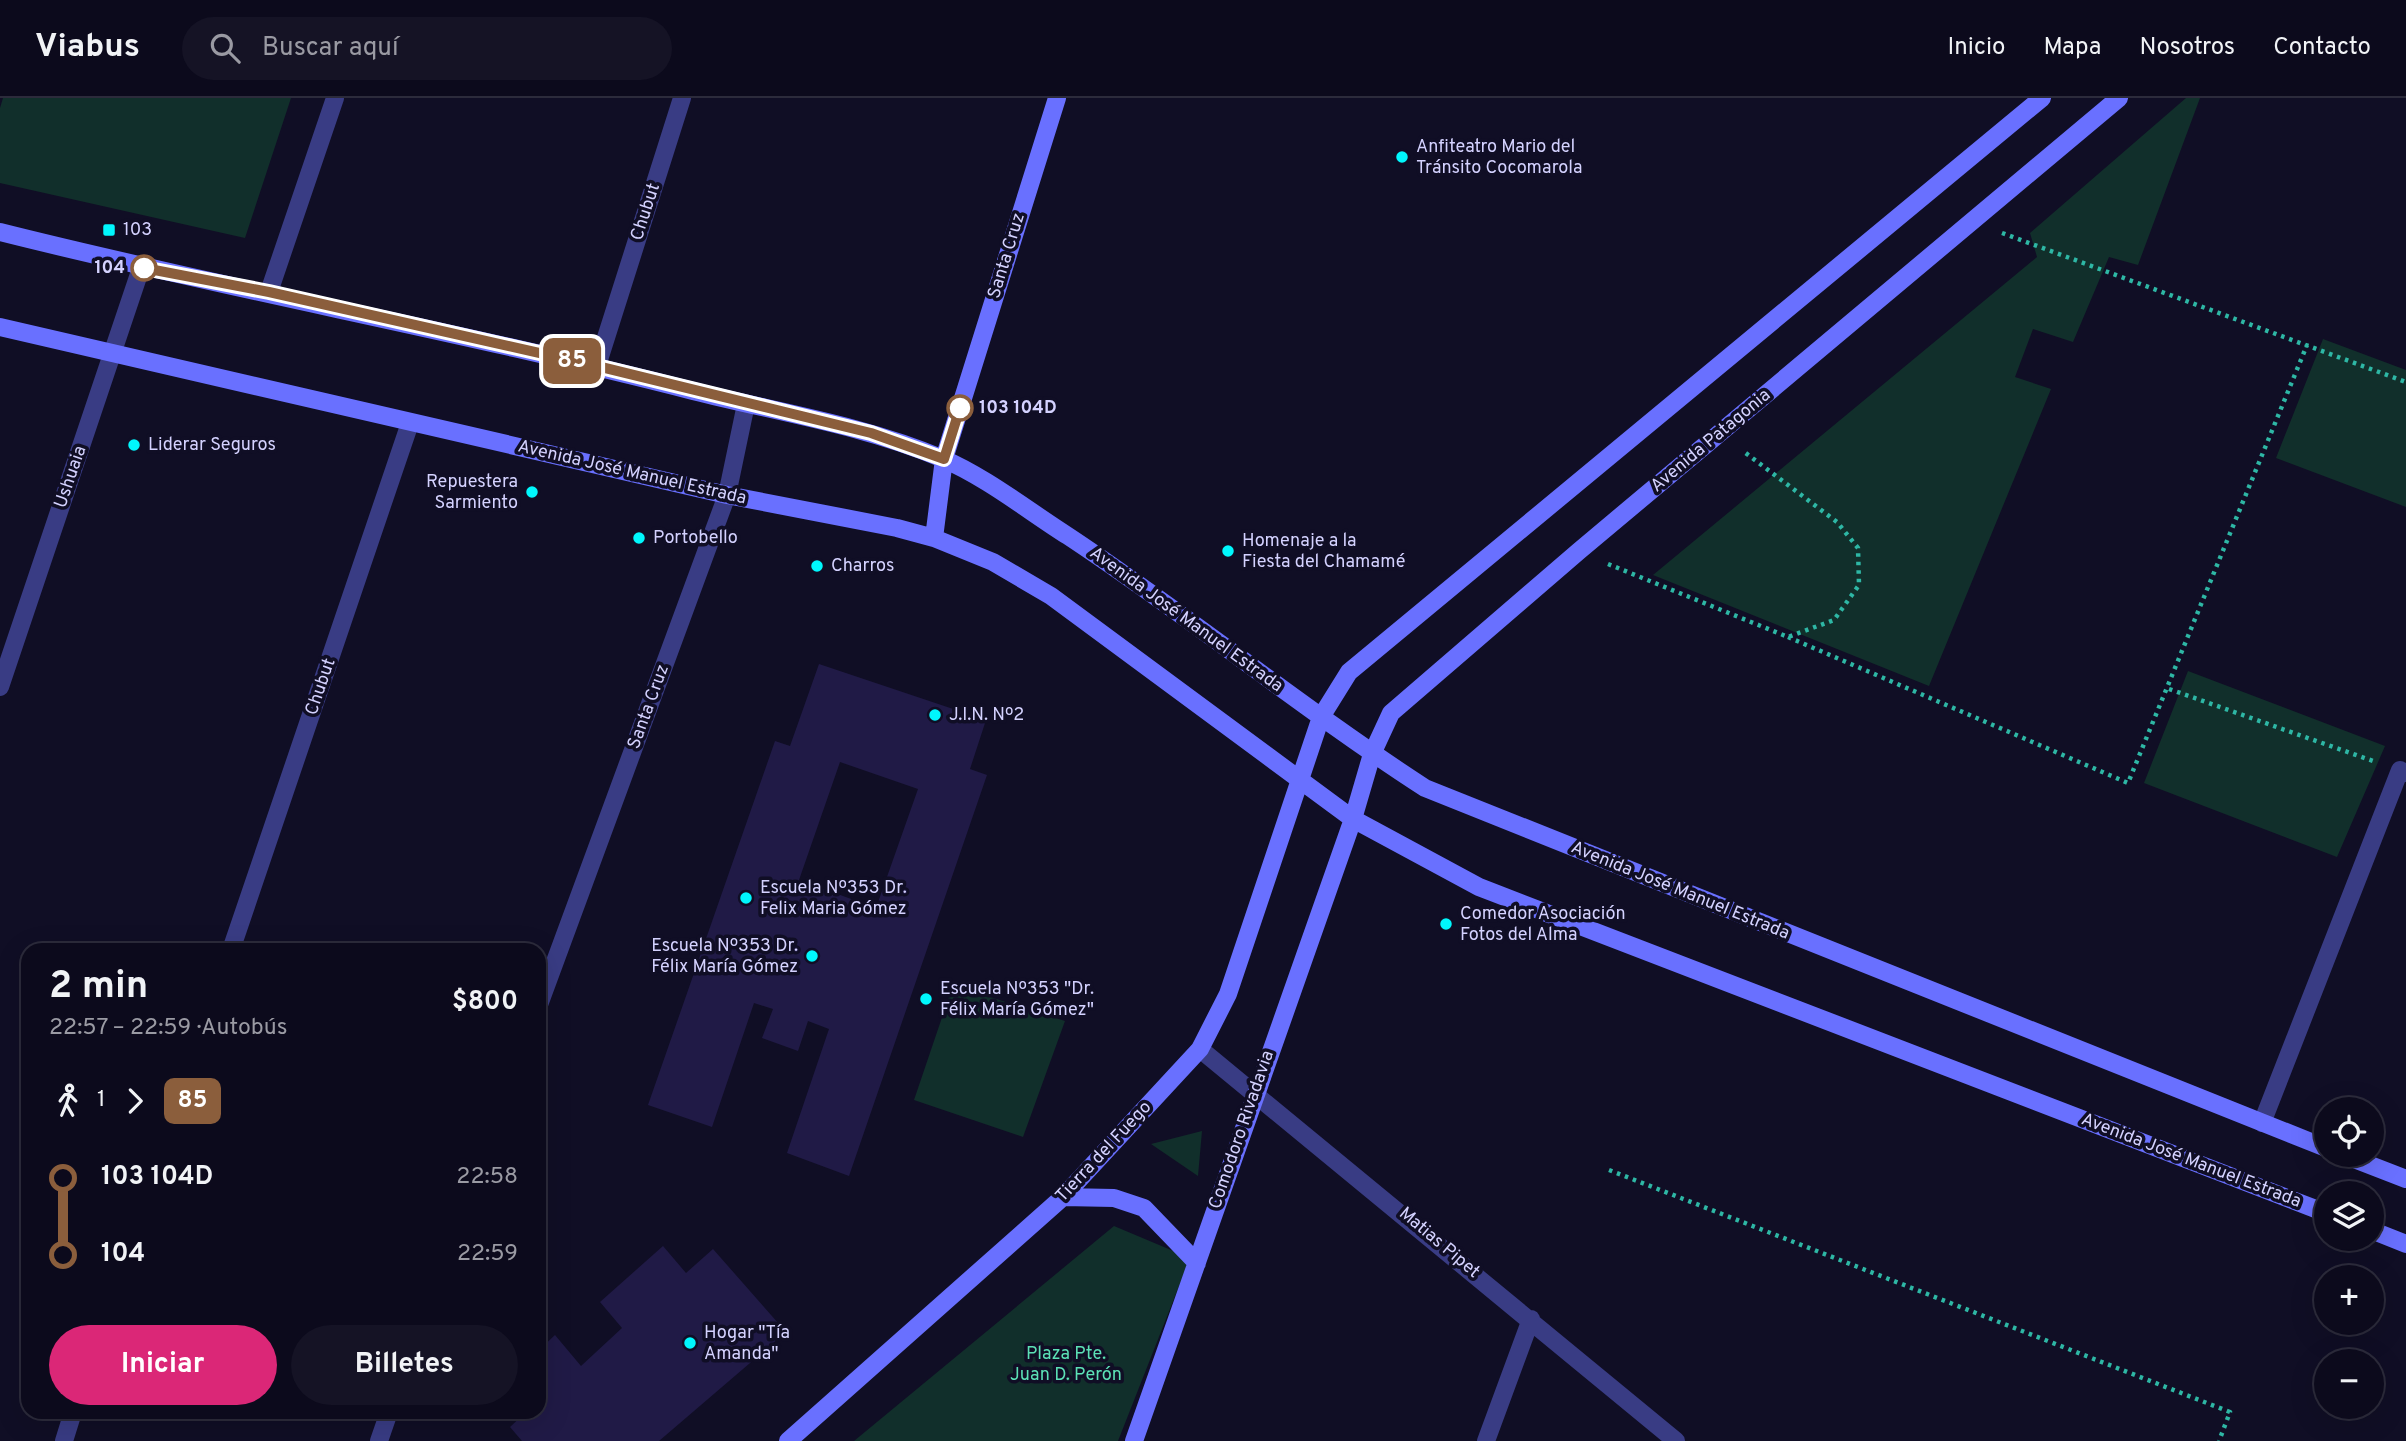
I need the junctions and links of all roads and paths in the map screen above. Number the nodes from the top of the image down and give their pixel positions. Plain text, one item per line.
1 (335, 98) edge
2 (682, 98) edge
3 (1057, 98) edge
4 (2042, 98) edge
5 (2119, 98) edge
6 (1972, 223) junction
7 (0, 232) edge
8 (141, 268) junction
9 (269, 292) junction
10 (0, 327) edge
11 (2307, 345) junction
12 (114, 353) junction
13 (597, 366) junction
14 (2406, 383) edge
15 (746, 404) junction
16 (410, 424) junction
17 (1720, 435) junction
18 (944, 459) junction
19 (727, 495) junction
20 (934, 538) junction
21 (1579, 551) junction
22 (1788, 637) junction
23 (0, 687) edge
24 (2169, 689) junction
25 (1321, 718) junction
26 (1372, 754) junction
27 (2403, 772) edge
28 (1301, 780) junction
29 (1353, 819) junction
30 (233, 943) edge
31 (546, 986) edge
32 (1200, 1049) junction
33 (1255, 1091) junction
34 (2262, 1123) junction
35 (2314, 1143) edge
36 (2375, 1167) edge
37 (1609, 1170) dead end
38 (2406, 1179) edge
39 (1063, 1197) junction
40 (2314, 1208) edge
41 (2384, 1235) edge
42 (2406, 1244) edge
43 (1197, 1263) junction
44 (1531, 1319) junction
45 (72, 1419) edge
46 (387, 1419) edge
47 (64, 1441) edge
48 (379, 1441) edge
49 (788, 1441) edge
50 (1134, 1441) edge
51 (1486, 1441) edge
52 (1676, 1441) edge
53 (2219, 1441) edge

1 - 9 street
2 - 13 street, Chubut
3 - 18 main road, Santa Cruz
4 - 25 main road
5 - 6 main road, Avenida Patagonia
6 - 11 path
6 - 17 main road, Avenida Patagonia
7 - 8 main road, Avenida José Manuel Estrada
8 - 9 main road, Avenida José Manuel Estrada
8 - 12 street, Ushuaia
9 - 13 main road, Avenida José Manuel Estrada
10 - 12 main road, Avenida José Manuel Estrada
11 - 14 path
11 - 24 path
12 - 16 main road, Avenida José Manuel Estrada
12 - 23 street, Ushuaia
13 - 15 main road, Avenida José Manuel Estrada
15 - 18 main road, Avenida José Manuel Estrada
15 - 19 street, Santa Cruz
16 - 19 main road, Avenida José Manuel Estrada
16 - 30 street, Chubut
17 - 21 main road, Avenida Patagonia
17 - 22 path
18 - 20 main road, Santa Cruz
18 - 25 main road, Avenida José Manuel Estrada
19 - 20 main road, Avenida José Manuel Estrada
19 - 31 street, Santa Cruz
20 - 28 main road, Avenida José Manuel Estrada
21 - 22 path
21 - 26 main road, Avenida Patagonia
22 - 24 path
24 - 27 path
25 - 26 main road, Avenida José Manuel Estrada
25 - 28 main road
26 - 29 main road, Avenida Patagonia
26 - 34 main road, Avenida José Manuel Estrada
27 - 34 street
28 - 29 main road, Avenida José Manuel Estrada
28 - 32 main road, Tierra del Fuego
29 - 33 main road, Comodoro Rivadavia
29 - 40 main road, Avenida José Manuel Estrada
32 - 33 street, Matias Pipet
32 - 39 main road, Tierra del Fuego
33 - 43 main road, Comodoro Rivadavia
33 - 44 street, Matias Pipet
34 - 35 main road, Avenida José Manuel Estrada
36 - 38 main road
37 - 53 path
39 - 43 main road
39 - 49 main road, Tierra del Fuego
41 - 42 main road
43 - 50 main road, Comodoro Rivadavia
44 - 51 street
44 - 52 street, Matias Pipet
45 - 47 street
46 - 48 street

